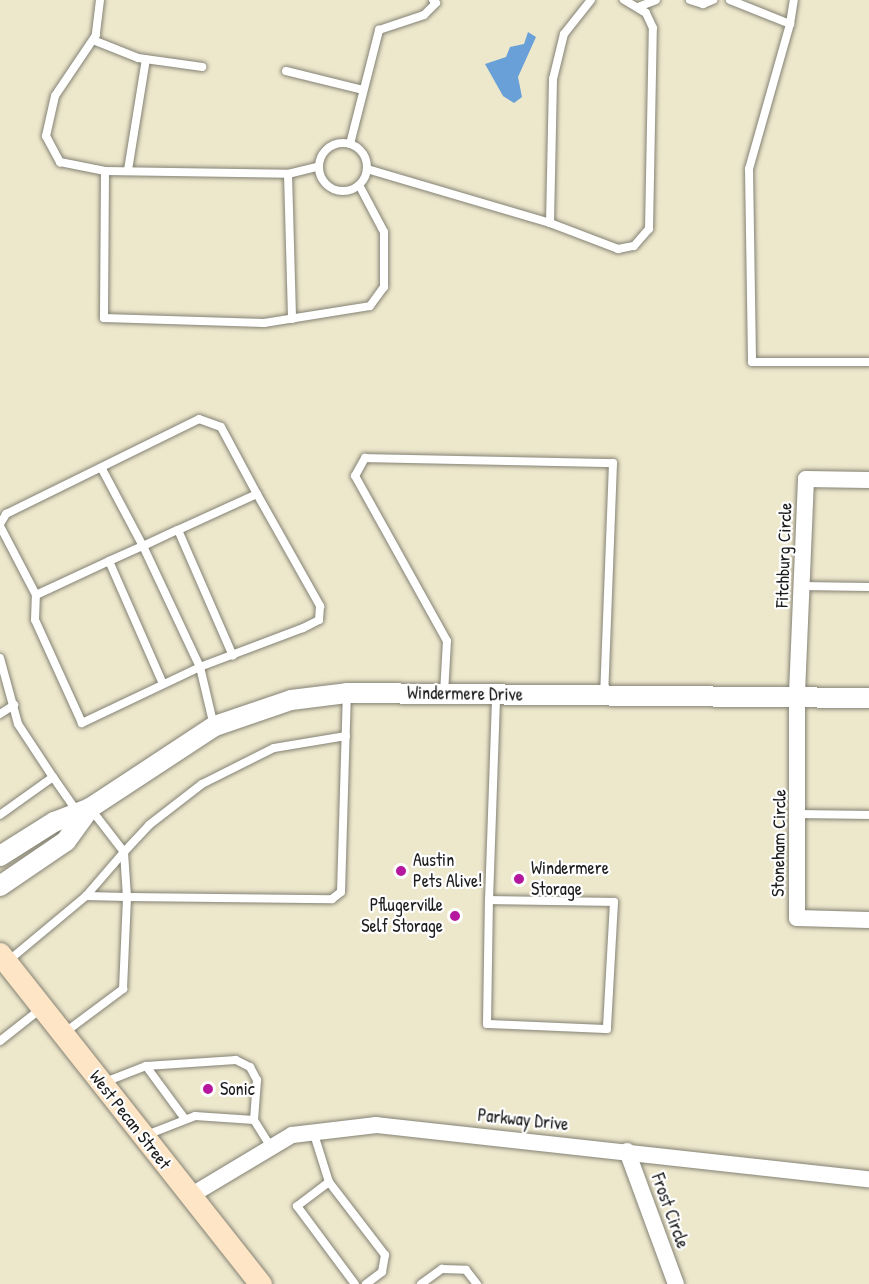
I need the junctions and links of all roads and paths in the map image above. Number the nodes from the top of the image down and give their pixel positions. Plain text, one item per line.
1 (100, 0) edge
2 (591, 0) edge
3 (624, 0) edge
4 (656, 0) edge
5 (690, 0) edge
6 (712, 0) edge
7 (730, 0) edge
8 (794, 0) edge
9 (436, 1) edge
10 (638, 7) junction
11 (790, 24) junction
12 (93, 40) junction
13 (146, 59) junction
14 (202, 67) dead end
15 (286, 71) dead end
16 (363, 90) junction
17 (350, 144) junction
18 (319, 166) junction
19 (367, 168) junction
20 (128, 170) junction
21 (105, 171) junction
22 (288, 174) junction
23 (359, 185) junction
24 (550, 223) junction
25 (292, 320) junction
26 (869, 362) edge
27 (102, 469) junction
28 (869, 480) edge
29 (257, 494) junction
30 (0, 525) edge
31 (178, 530) junction
32 (143, 546) junction
33 (109, 561) junction
34 (802, 586) junction
35 (869, 588) edge
36 (36, 595) junction
37 (233, 656) junction
38 (0, 657) edge
39 (200, 666) junction
40 (163, 684) junction
41 (347, 693) junction
42 (444, 694) junction
43 (496, 695) junction
44 (604, 696) junction
45 (797, 696) junction
46 (869, 698) edge
47 (0, 705) edge
48 (14, 705) junction
49 (0, 714) edge
50 (214, 726) junction
51 (346, 736) junction
52 (53, 777) junction
53 (84, 811) junction
54 (800, 814) junction
55 (0, 815) edge
56 (869, 815) edge
57 (124, 852) junction
58 (0, 856) edge
59 (0, 886) edge
60 (86, 896) junction
61 (127, 897) junction
62 (489, 900) junction
63 (869, 920) edge
64 (3, 959) edge
65 (42, 1008) junction
66 (62, 1034) junction
67 (0, 1041) edge
68 (146, 1066) junction
69 (101, 1083) junction
70 (184, 1119) junction
71 (254, 1120) junction
72 (313, 1131) junction
73 (143, 1136) junction
74 (269, 1144) junction
75 (627, 1151) junction
76 (869, 1179) edge
77 (328, 1182) junction
78 (190, 1196) junction
79 (261, 1284) edge
80 (355, 1284) edge
81 (366, 1284) edge
82 (421, 1284) edge
83 (477, 1284) edge
84 (676, 1284) edge

1 - 12 lane
2 - 24 lane
3 - 10 lane
4 - 10 lane
5 - 6 lane
7 - 11 lane
8 - 11 lane
9 - 16 lane
10 - 24 lane
11 - 26 lane
12 - 13 lane
12 - 21 lane
13 - 14 lane
13 - 20 lane
15 - 16 lane
16 - 17 lane
17 - 18 lane
17 - 19 lane
18 - 22 lane
18 - 23 lane
19 - 23 lane
19 - 24 lane
20 - 21 lane
20 - 22 lane
21 - 25 lane
22 - 25 lane
23 - 25 lane
27 - 29 lane
27 - 30 lane
27 - 32 lane
28 - 34 street, Fitchburg Circle
29 - 31 lane
29 - 37 lane
30 - 36 lane
31 - 32 lane
31 - 37 lane
32 - 33 lane
32 - 39 lane
33 - 36 lane
33 - 40 lane
34 - 35 lane
34 - 45 street, Fitchburg Circle
36 - 40 lane
37 - 39 lane
38 - 48 lane
39 - 40 lane
39 - 50 lane
41 - 42 street, Windermere Drive
41 - 50 street, Windermere Drive
41 - 51 lane
42 - 43 street, Windermere Drive
42 - 44 lane
43 - 44 street, Windermere Drive
43 - 62 lane
44 - 45 street, Windermere Drive
45 - 46 street, Windermere Drive
45 - 54 street, Stoneham Circle
47 - 48 lane
48 - 49 lane
48 - 52 lane
50 - 53 street, Windermere Drive
51 - 57 lane
51 - 61 lane
52 - 53 lane
52 - 55 lane
53 - 57 lane
53 - 58 street, Windermere Drive
53 - 59 street, Windermere Drive
54 - 56 lane
54 - 63 street, Stoneham Circle
57 - 60 lane
57 - 61 lane
60 - 61 lane
60 - 64 lane
61 - 66 lane
62 - 62 lane
64 - 65 main road, West Pecan Street
65 - 66 main road, West Pecan Street
65 - 67 lane
66 - 69 main road, West Pecan Street
68 - 69 lane
68 - 70 lane
68 - 71 lane
69 - 73 main road, West Pecan Street
70 - 71 lane
70 - 73 lane
71 - 74 lane
72 - 74 street, Parkway Drive
72 - 75 street, Parkway Drive
72 - 77 lane
73 - 78 main road, West Pecan Street
74 - 78 street, Parkway Drive
75 - 76 street, Parkway Drive
75 - 84 street, Frost Circle
77 - 80 lane
77 - 81 lane
78 - 79 main road, West Pecan Street
82 - 83 lane

